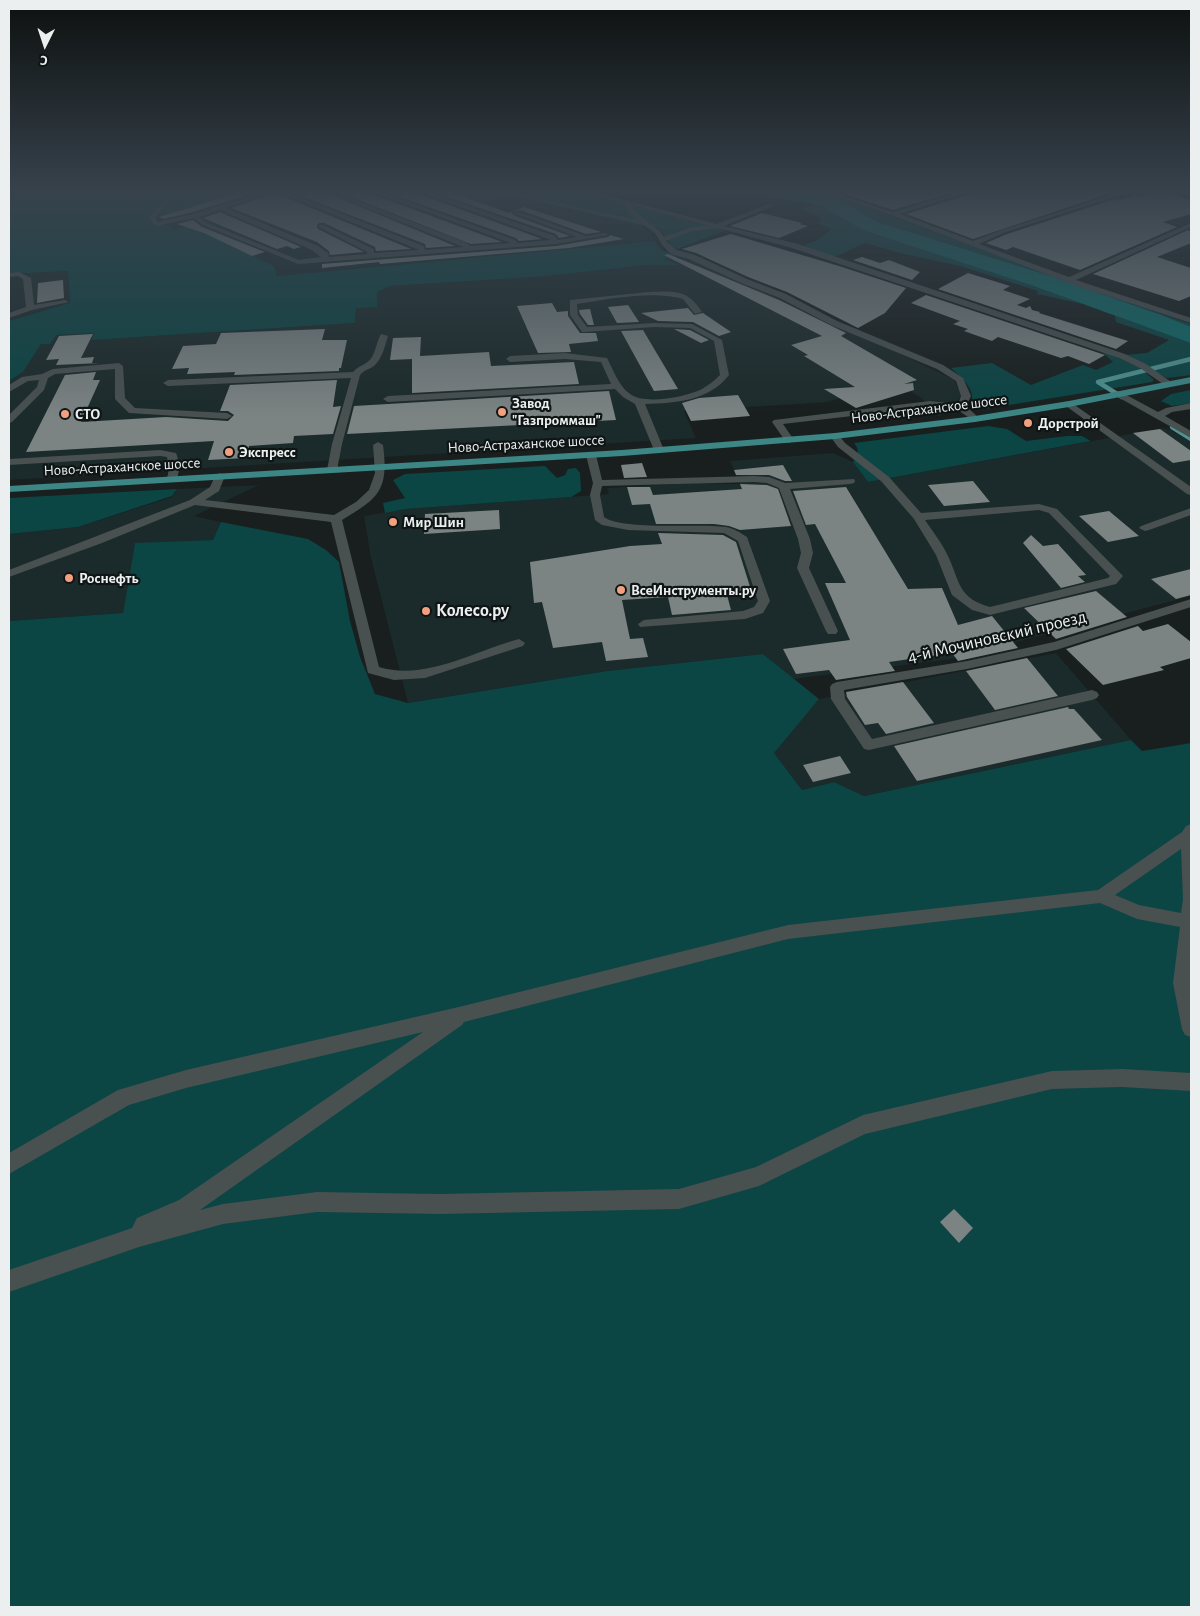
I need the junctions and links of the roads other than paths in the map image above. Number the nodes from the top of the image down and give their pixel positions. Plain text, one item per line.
1 (712, 266) edge
2 (856, 266) edge
3 (1033, 266) edge
4 (1100, 266) edge
5 (9, 275) edge
6 (1070, 280) junction
7 (65, 302) dead end
8 (30, 308) junction
9 (698, 312) dead end
10 (9, 316) edge
11 (1191, 321) edge
12 (384, 336) dead end
13 (510, 358) dead end
14 (356, 374) junction
15 (44, 377) junction
16 (1191, 380) edge
17 (168, 383) dead end
18 (1169, 384) junction
19 (616, 386) junction
20 (9, 389) edge
21 (1119, 394) junction
22 (388, 399) dead end
23 (17, 400) dead end
24 (30, 400) junction
25 (639, 402) junction
26 (1069, 404) junction
27 (1191, 406) edge
28 (960, 407) junction
29 (227, 416) dead end
30 (1159, 416) junction
31 (976, 419) junction
32 (9, 420) edge
33 (1191, 435) edge
34 (835, 436) junction
35 (789, 440) junction
36 (378, 445) dead end
37 (659, 450) junction
38 (591, 455) junction
39 (9, 462) edge
40 (382, 467) junction
41 (332, 470) junction
42 (220, 476) junction
43 (172, 479) junction
44 (850, 480) dead end
45 (598, 483) junction
46 (784, 486) junction
47 (9, 489) edge
48 (1191, 492) edge
49 (194, 502) junction
50 (1191, 511) edge
51 (918, 517) junction
52 (336, 519) junction
53 (1145, 528) dead end
54 (9, 574) edge
55 (1191, 603) edge
56 (644, 624) dead end
57 (832, 631) dead end
58 (519, 643) dead end
59 (1092, 695) dead end
60 (1190, 833) edge
61 (1100, 896) junction
62 (1191, 899) edge
63 (1190, 922) edge
64 (463, 1014) junction
65 (1191, 1029) edge
66 (1191, 1082) edge
67 (9, 1164) edge
68 (140, 1236) junction
69 (9, 1282) edge

1 - 28 street
2 - 18 street
3 - 6 street
4 - 6 street
5 - 8 street
6 - 11 street
7 - 8 street
8 - 10 street
9 - 25 street
12 - 14 street
13 - 19 street
14 - 17 street
14 - 41 street
15 - 20 street
15 - 24 street
15 - 29 street
16 - 18 main road, Ново-Астраханское шоссе
18 - 21 main road, Ново-Астраханское шоссе
19 - 22 street
19 - 25 street
21 - 26 main road, Ново-Астраханское шоссе
21 - 30 street
23 - 24 street
24 - 32 street
25 - 37 street
26 - 31 main road, Ново-Астраханское шоссе
26 - 48 street
27 - 30 street
28 - 31 street
28 - 35 street
30 - 33 street
31 - 34 main road, Ново-Астраханское шоссе
34 - 35 main road, Ново-Астраханское шоссе
34 - 51 street
35 - 37 main road, Ново-Астраханское шоссе
36 - 40 street
37 - 38 main road, Ново-Астраханское шоссе
38 - 40 main road, Ново-Астраханское шоссе
38 - 45 street
39 - 43 street
40 - 41 main road, Ново-Астраханское шоссе
40 - 52 street
41 - 42 main road, Ново-Астраханское шоссе
42 - 43 main road, Ново-Астраханское шоссе
42 - 49 street
43 - 47 main road, Ново-Астраханское шоссе
44 - 46 street
45 - 46 street
45 - 56 street
46 - 57 street
49 - 52 street
49 - 54 street
50 - 53 street
51 - 51 street
52 - 58 street
55 - 59 street, 4-й Мочиновский проезд
60 - 61 street
60 - 62 street
61 - 63 street
61 - 64 street
62 - 63 street
63 - 65 street
64 - 67 street
64 - 68 street
66 - 68 street
68 - 69 street

